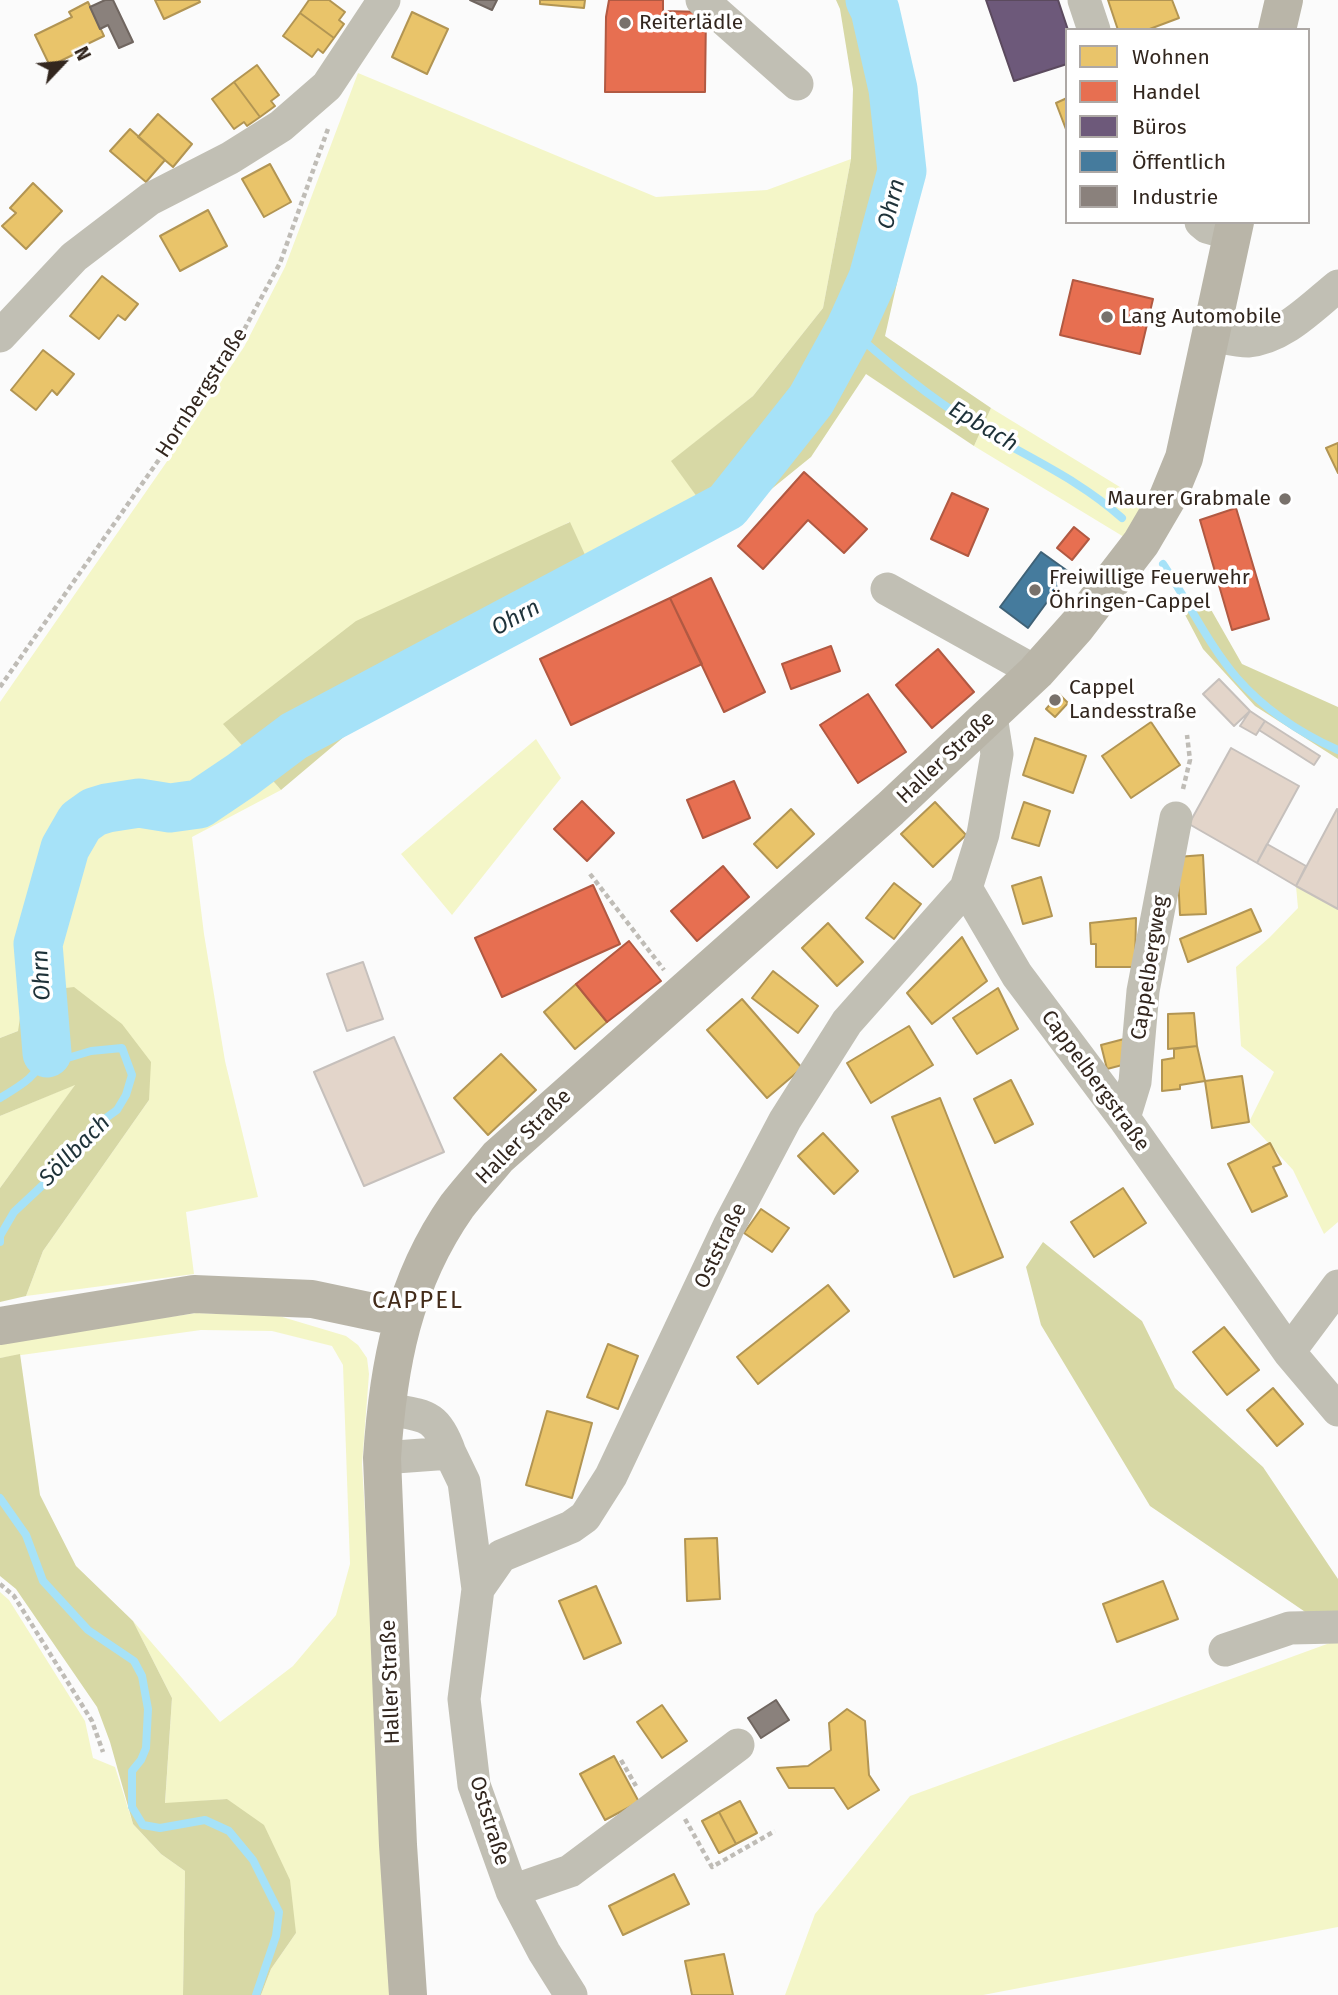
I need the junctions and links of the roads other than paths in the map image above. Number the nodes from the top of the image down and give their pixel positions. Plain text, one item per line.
1 (384, 0) edge
2 (702, 0) edge
3 (1084, 0) edge
4 (1284, 0) edge
5 (1093, 28) edge
6 (1277, 28) edge
7 (797, 83) dead end
8 (1223, 226) edge
9 (1338, 286) edge
10 (1209, 335) junction
11 (0, 336) edge
12 (887, 589) dead end
13 (1036, 672) junction
14 (991, 716) junction
15 (1176, 818) road end
16 (966, 888) junction
17 (1124, 1118) junction
18 (1338, 1286) edge
19 (402, 1318) junction
20 (13, 1324) edge
21 (1289, 1352) junction
22 (385, 1409) junction
23 (1338, 1410) edge
24 (450, 1453) junction
25 (382, 1458) junction
26 (478, 1589) junction
27 (1338, 1627) edge
28 (1225, 1650) dead end
29 (738, 1745) dead end
30 (512, 1891) junction
31 (408, 1995) edge
32 (571, 1995) edge

1 - 11 street
2 - 7 street
3 - 5 street
4 - 6 main road
8 - 10 main road, Haller Straße
9 - 10 street
10 - 13 main road, Haller Straße
12 - 13 street
13 - 14 main road, Haller Straße
14 - 16 street
14 - 19 main road, Haller Straße
15 - 17 street, Cappelbergweg
16 - 17 street, Cappelbergstraße
16 - 26 street, Oststraße
17 - 21 street, Cappelbergstraße
18 - 21 street
19 - 20 main road
19 - 22 main road, Haller Straße
21 - 23 street, Cappelbergstraße
22 - 24 street, Oststraße
22 - 25 main road, Haller Straße
24 - 25 street
24 - 26 street, Oststraße
25 - 31 main road, Haller Straße
26 - 30 street, Oststraße
27 - 28 street
29 - 30 street
30 - 32 street, Oststraße

